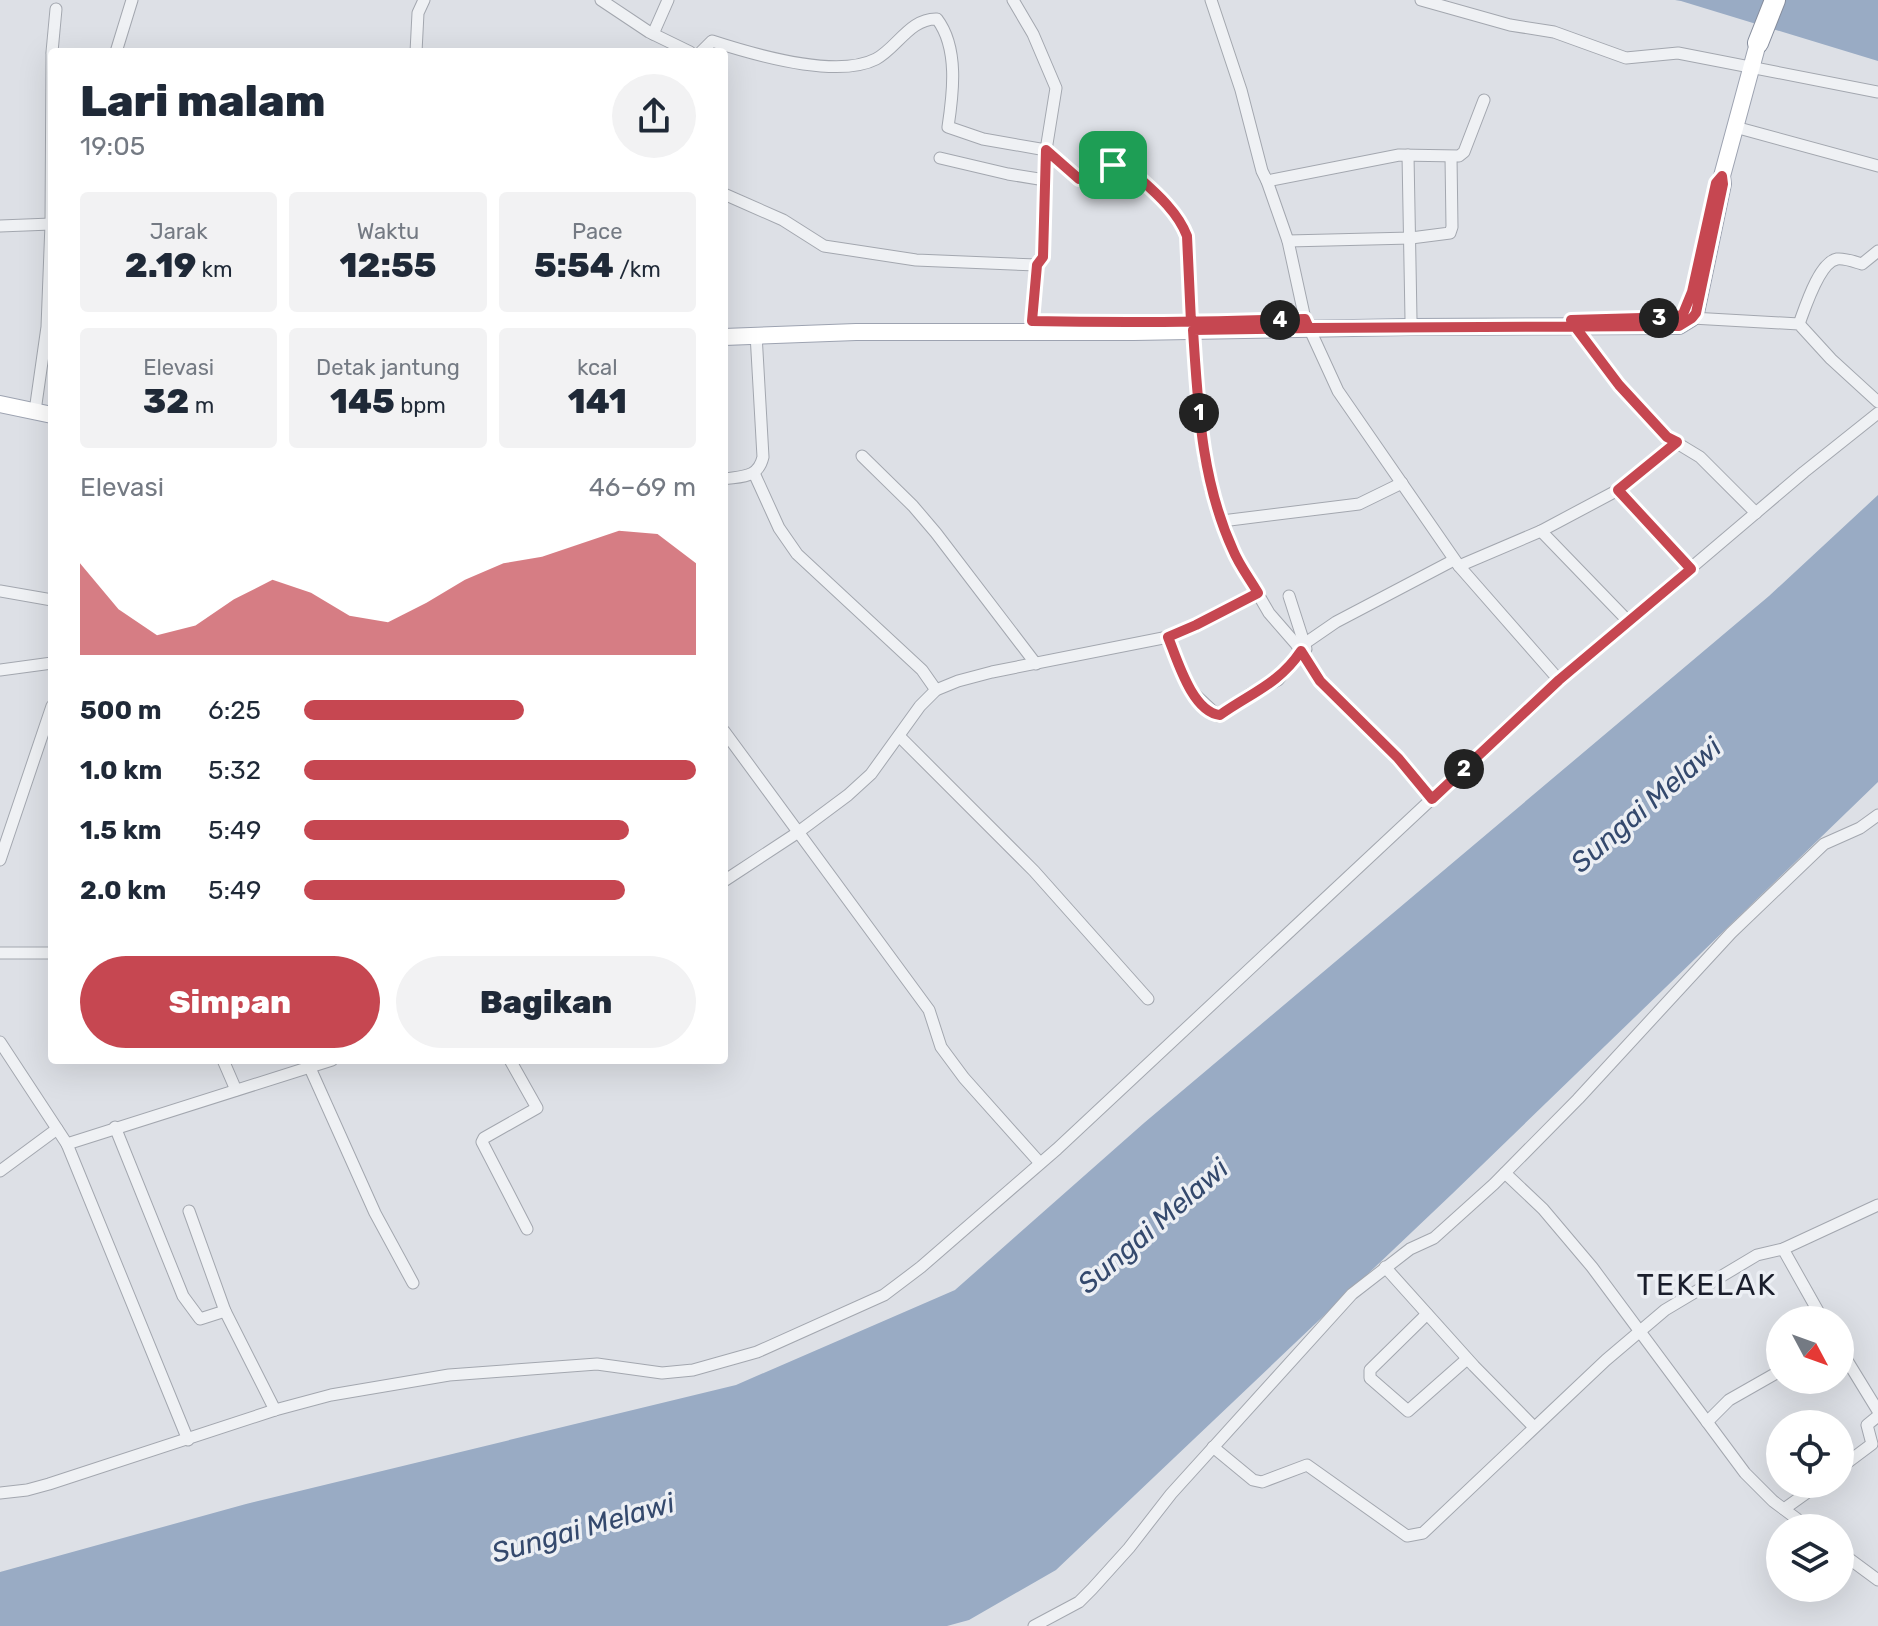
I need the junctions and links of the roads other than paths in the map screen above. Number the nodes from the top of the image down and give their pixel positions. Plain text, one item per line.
1 (424, 0) edge
2 (601, 0) edge
3 (668, 0) edge
4 (1013, 0) edge
5 (1211, 0) edge
6 (1421, 0) edge
7 (1775, 0) edge
8 (129, 1) edge
9 (56, 9) dead end
10 (653, 34) junction
11 (1758, 43) joint
12 (52, 48) edge
13 (117, 48) edge
14 (416, 48) edge
15 (682, 48) edge
16 (705, 48) edge
17 (1751, 69) junction
18 (1878, 92) edge
19 (1484, 100) dead end
20 (1735, 127) junction
21 (1046, 150) junction
22 (1408, 155) junction
23 (1451, 157) junction
24 (940, 158) dead end
25 (1878, 166) edge
26 (1722, 176) junction
27 (1045, 180) junction
28 (1267, 181) junction
29 (728, 196) edge
30 (48, 224) edge
31 (0, 226) edge
32 (1411, 238) junction
33 (1288, 241) junction
34 (1878, 251) edge
35 (1037, 265) junction
36 (48, 301) edge
37 (1692, 318) junction
38 (1411, 319) junction
39 (1032, 321) junction
40 (1307, 324) junction
41 (1574, 324) junction
42 (1799, 324) junction
43 (1192, 326) junction
44 (728, 329) edge
45 (756, 334) junction
46 (728, 337) edge
47 (1878, 402) edge
48 (0, 404) edge
49 (35, 411) junction
50 (1878, 413) edge
51 (0, 414) edge
52 (48, 414) edge
53 (48, 423) edge
54 (1672, 439) junction
55 (862, 456) dead end
56 (754, 473) junction
57 (728, 478) edge
58 (1402, 483) junction
59 (1618, 490) junction
60 (1756, 513) junction
61 (1222, 521) junction
62 (1541, 531) junction
63 (1456, 563) junction
64 (1691, 569) junction
65 (0, 591) edge
66 (1258, 593) junction
67 (1289, 596) dead end
68 (48, 599) edge
69 (1629, 622) junction
70 (1168, 637) junction
71 (1301, 644) junction
72 (48, 664) edge
73 (1036, 664) junction
74 (0, 670) edge
75 (1559, 680) junction
76 (936, 690) junction
77 (48, 718) edge
78 (728, 736) edge
79 (899, 736) junction
80 (1432, 799) junction
81 (1878, 815) edge
82 (797, 833) junction
83 (0, 860) edge
84 (728, 878) edge
85 (0, 953) edge
86 (48, 953) edge
87 (1148, 999) dead end
88 (0, 1042) edge
89 (225, 1064) edge
90 (321, 1064) edge
91 (512, 1064) edge
92 (310, 1068) junction
93 (236, 1090) junction
94 (115, 1127) junction
95 (57, 1129) junction
96 (67, 1144) junction
97 (1040, 1163) junction
98 (0, 1171) edge
99 (1505, 1173) junction
100 (1878, 1205) edge
101 (189, 1211) dead end
102 (527, 1229) dead end
103 (1783, 1249) junction
104 (1385, 1267) junction
105 (413, 1283) dead end
106 (1815, 1306) edge
107 (225, 1311) junction
108 (1427, 1314) junction
109 (1640, 1333) junction
110 (1467, 1359) junction
111 (1854, 1373) edge
112 (1766, 1379) edge
113 (275, 1410) junction
114 (1878, 1413) edge
115 (1707, 1422) junction
116 (1534, 1427) junction
117 (188, 1440) junction
118 (1213, 1447) junction
119 (1854, 1458) edge
120 (0, 1493) edge
121 (1799, 1498) edge
122 (1784, 1509) junction
123 (1791, 1514) edge
124 (1854, 1562) edge
125 (1878, 1580) edge
126 (1034, 1626) edge

1 - 14 street
2 - 10 street
3 - 10 street
4 - 21 street
5 - 28 street
6 - 17 street
7 - 11 highway
8 - 13 street
9 - 12 street
10 - 15 street
11 - 17 main road
16 - 21 street
17 - 18 street
17 - 20 main road
19 - 23 street
20 - 25 street
20 - 26 main road
21 - 27 street
21 - 43 street
22 - 23 street
22 - 28 street
22 - 32 street
23 - 32 street
24 - 27 street
26 - 37 main road
26 - 41 main road
27 - 35 street
28 - 33 street
29 - 35 street
30 - 31 street
32 - 33 street
32 - 38 street
33 - 40 street
34 - 42 street
35 - 39 street
36 - 49 street
37 - 41 main road
37 - 42 street
38 - 40 main road
38 - 41 main road
39 - 43 main road
39 - 44 main road
40 - 41 main road
40 - 43 main road
40 - 58 street
41 - 54 street
42 - 47 street
43 - 45 main road
43 - 61 street
45 - 46 main road
45 - 56 street
48 - 49 main road
49 - 52 main road
50 - 60 street
51 - 53 main road
54 - 59 street
54 - 60 street
55 - 73 street
56 - 57 street
56 - 76 street
58 - 61 street
58 - 63 street
59 - 62 street
59 - 64 street
60 - 64 street
61 - 66 street
62 - 63 street
62 - 69 street
63 - 71 street
63 - 75 street
64 - 69 street
65 - 68 street
66 - 70 street
66 - 71 street
67 - 71 street
69 - 75 street
70 - 71 street
70 - 73 street
71 - 80 street
72 - 74 street
73 - 76 street
75 - 80 street
76 - 79 street
77 - 83 street
78 - 82 street
79 - 82 street
79 - 87 street
80 - 97 street
81 - 99 street
82 - 84 street
82 - 97 street
85 - 86 street
88 - 95 street
89 - 93 street
90 - 92 street
91 - 102 street
92 - 93 street
92 - 105 street
93 - 94 street
94 - 96 street
94 - 107 street
95 - 96 street
95 - 98 street
96 - 117 street
97 - 113 street
99 - 104 street
99 - 109 street
100 - 103 street
101 - 107 street
103 - 106 street
103 - 109 street
104 - 108 street
104 - 118 street
107 - 113 street
108 - 110 street
108 - 110 street
109 - 115 street
109 - 116 street
110 - 116 street
111 - 114 street
112 - 115 street
113 - 117 street
114 - 119 street
115 - 122 street
116 - 118 street
117 - 120 street
118 - 126 street
121 - 122 street
122 - 123 street
124 - 125 street

